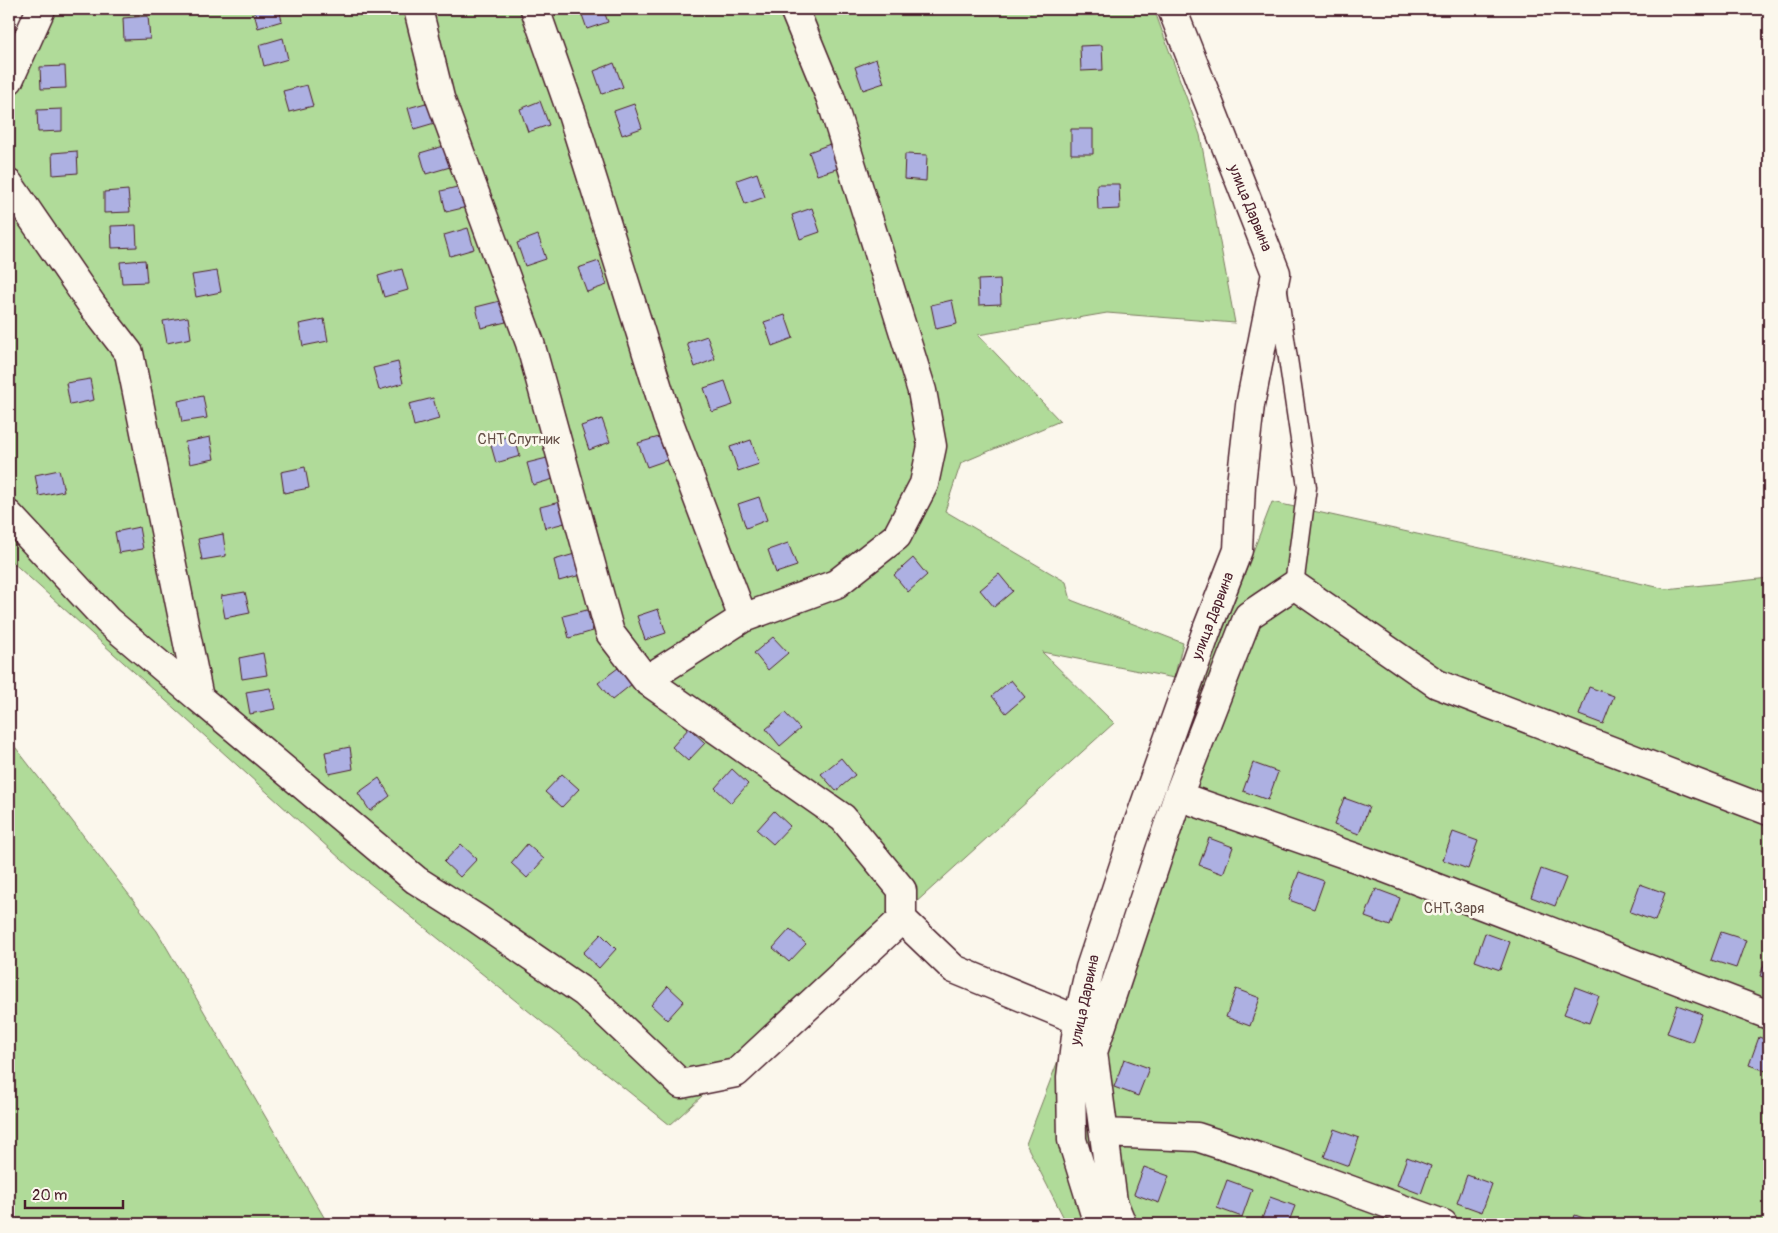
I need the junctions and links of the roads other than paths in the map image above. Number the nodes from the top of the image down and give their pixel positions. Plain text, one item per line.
1 (41, 9) edge
2 (418, 9) edge
3 (536, 9) edge
4 (794, 9) edge
5 (1172, 9) edge
6 (9, 80) edge
7 (9, 184) edge
8 (1276, 273) junction
9 (9, 515) edge
10 (1294, 585) junction
11 (743, 618) junction
12 (646, 680) junction
13 (199, 698) junction
14 (1178, 796) junction
15 (1769, 811) edge
16 (902, 919) junction
17 (1769, 1015) edge
18 (1078, 1020) junction
19 (1104, 1133) junction
20 (1098, 1224) edge
21 (1122, 1224) edge
22 (1443, 1224) edge

1 - 6 street
2 - 12 street
3 - 11 street
4 - 11 street
5 - 8 street, улица Дарвина
7 - 13 street
8 - 10 lane
8 - 18 street, улица Дарвина
9 - 13 street
10 - 14 street
10 - 15 street
11 - 12 street
12 - 16 street
13 - 16 street
14 - 17 street
14 - 19 street
16 - 18 street
18 - 20 street, улица Дарвина
19 - 21 street
19 - 22 street

